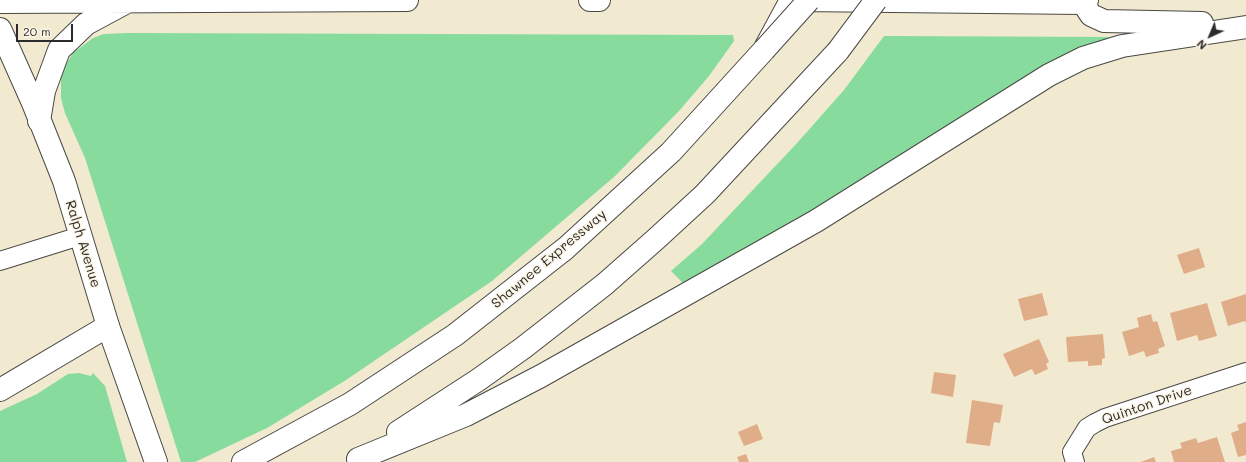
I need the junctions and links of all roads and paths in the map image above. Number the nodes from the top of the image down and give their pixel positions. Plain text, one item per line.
1 (131, 0) edge
2 (407, 0) edge
3 (590, 0) edge
4 (599, 0) edge
5 (791, 0) edge
6 (797, 0) edge
7 (809, 0) edge
8 (876, 0) edge
9 (1084, 1) edge
10 (0, 2) edge
11 (1246, 24) edge
12 (1246, 27) edge
13 (0, 29) edge
14 (764, 50) junction
15 (39, 122) junction
16 (80, 236) junction
17 (0, 261) edge
18 (108, 326) junction
19 (1246, 372) edge
20 (0, 390) edge
21 (355, 460) edge
22 (156, 462) edge
23 (243, 462) edge
24 (1075, 462) edge

1 - 2 main road
1 - 10 main road
1 - 15 main road
3 - 4 main road
5 - 14 main road, bridge
6 - 9 main road
7 - 14 main road, Shawnee Expressway, bridge
8 - 21 main road, bridge
9 - 11 main road
12 - 21 main road
13 - 15 main road, Ralph Avenue
14 - 23 main road, Shawnee Expressway
15 - 16 main road, Ralph Avenue
16 - 17 street
16 - 18 main road, Ralph Avenue
18 - 20 main road
18 - 22 main road, Ralph Avenue
19 - 24 street, Quinton Drive

